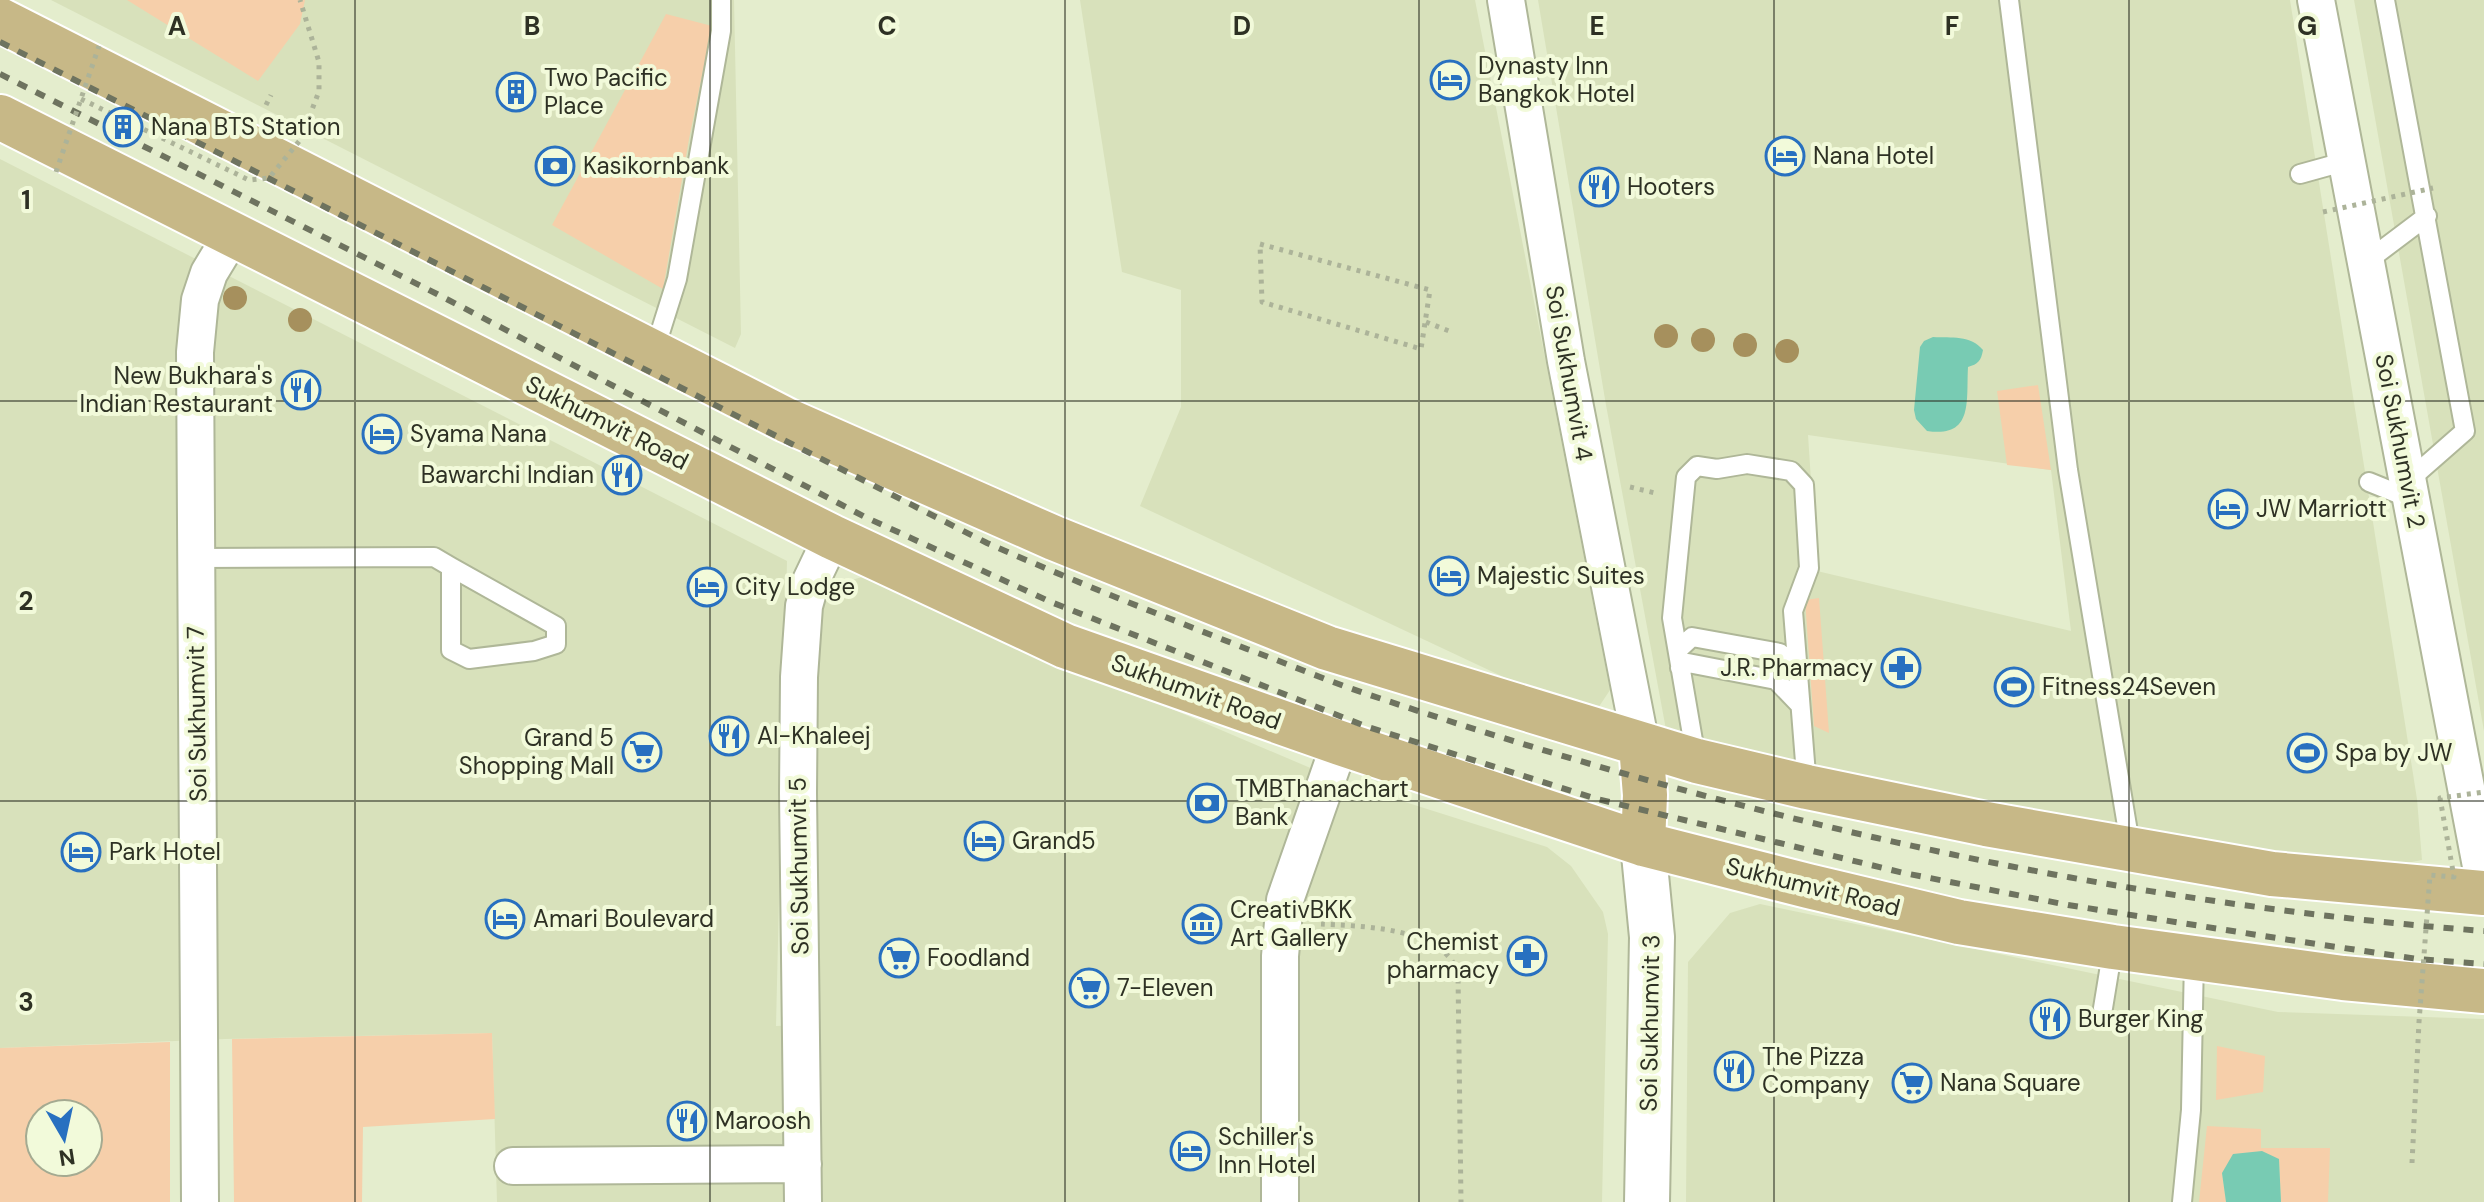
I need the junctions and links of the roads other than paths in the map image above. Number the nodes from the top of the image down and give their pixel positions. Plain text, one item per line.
1 (721, 0) edge
2 (1506, 0) edge
3 (2009, 0) edge
4 (2316, 0) edge
5 (2385, 0) edge
6 (0, 20) edge
7 (0, 117) edge
8 (2347, 161) junction
9 (2300, 174) dead end
10 (2427, 216) junction
11 (232, 235) junction
12 (2366, 262) junction
13 (654, 352) junction
14 (2369, 482) dead end
15 (2410, 490) junction
16 (832, 537) junction
17 (195, 558) junction
18 (451, 567) junction
19 (1679, 659) junction
20 (1798, 674) junction
21 (1800, 705) junction
22 (1340, 743) junction
23 (1641, 745) junction
24 (1697, 761) junction
25 (1807, 787) junction
26 (1643, 844) junction
27 (2131, 850) junction
28 (2484, 882) edge
29 (2484, 893) edge
30 (2113, 947) junction
31 (2194, 958) junction
32 (2484, 991) edge
33 (2103, 1008) dead end
34 (803, 1164) junction
35 (513, 1166) dead end
36 (200, 1202) edge
37 (803, 1202) edge
38 (1280, 1202) edge
39 (1647, 1202) edge
40 (2182, 1202) edge

1 - 13 lane
2 - 23 street, Soi Sukhumvit 4
3 - 27 lane
4 - 8 street, Soi Sukhumvit 2
5 - 10 lane
6 - 13 main road
7 - 11 main road, Sukhumvit Road
8 - 9 lane
8 - 12 street, Soi Sukhumvit 2
10 - 12 lane
10 - 15 lane
11 - 16 main road, Sukhumvit Road
11 - 17 street, Soi Sukhumvit 7
12 - 15 street, Soi Sukhumvit 2
13 - 23 main road
14 - 15 lane
15 - 28 street, Soi Sukhumvit 2
16 - 22 main road, Sukhumvit Road
16 - 34 street, Soi Sukhumvit 5
17 - 18 lane
17 - 36 street, Soi Sukhumvit 7
18 - 18 lane
19 - 20 lane
19 - 20 lane
19 - 21 lane
19 - 24 lane
20 - 21 lane
21 - 25 lane
22 - 26 main road, Sukhumvit Road
22 - 38 street
23 - 24 main road
23 - 26 main road
24 - 25 main road
25 - 27 main road
26 - 30 main road, Sukhumvit Road
26 - 39 street, Soi Sukhumvit 3
27 - 29 main road
30 - 31 main road, Sukhumvit Road
30 - 33 lane
31 - 32 main road, Sukhumvit Road
31 - 40 lane
34 - 35 street
34 - 37 street, Soi Sukhumvit 5

